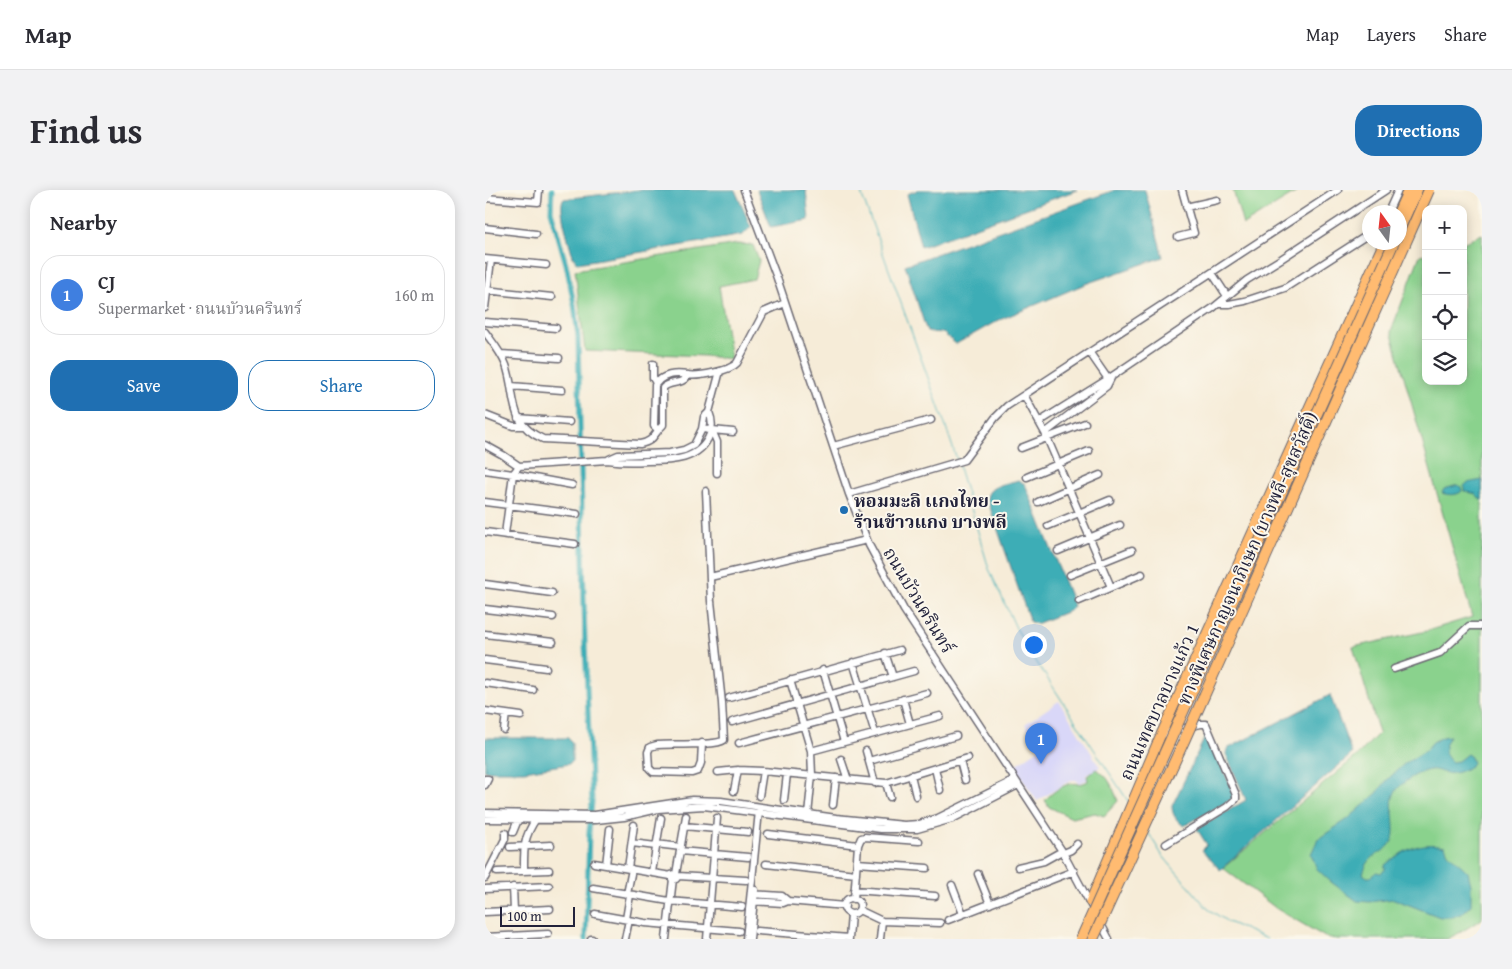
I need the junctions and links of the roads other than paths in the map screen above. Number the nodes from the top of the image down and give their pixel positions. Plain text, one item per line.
1 (539, 190) edge
2 (744, 190) edge
3 (1181, 190) edge
4 (1338, 190) edge
5 (1386, 190) edge
6 (1398, 190) edge
7 (1408, 190) edge
8 (1417, 190) edge
9 (1429, 190) edge
10 (485, 198) edge
11 (1217, 200) dead end
12 (1391, 205) edge
13 (1401, 205) edge
14 (1186, 207) junction
15 (1407, 212) edge
16 (485, 228) edge
17 (536, 234) dead end
18 (1178, 237) dead end
19 (1362, 238) edge
20 (1380, 250) edge
21 (1390, 250) edge
22 (488, 259) edge
23 (546, 265) dead end
24 (1212, 273) junction
25 (486, 290) edge
26 (1227, 296) junction
27 (552, 297) dead end
28 (785, 303) junction
29 (1218, 304) junction
30 (485, 308) edge
31 (485, 322) edge
32 (555, 328) dead end
33 (485, 332) edge
34 (1090, 353) junction
35 (501, 354) junction
36 (559, 358) dead end
37 (653, 364) dead end
38 (720, 372) junction
39 (669, 375) junction
40 (688, 375) junction
41 (1109, 378) junction
42 (656, 383) junction
43 (671, 384) junction
44 (511, 386) junction
45 (562, 390) dead end
46 (1024, 395) junction
47 (709, 412) junction
48 (485, 415) edge
49 (518, 418) junction
50 (931, 420) dead end
51 (569, 422) dead end
52 (1039, 422) junction
53 (1085, 423) dead end
54 (524, 426) junction
55 (702, 429) junction
56 (658, 430) junction
57 (712, 430) junction
58 (733, 432) dead end
59 (1046, 436) junction
60 (485, 446) edge
61 (833, 446) junction
62 (1021, 448) dead end
63 (1089, 451) dead end
64 (670, 453) junction
65 (607, 460) junction
66 (671, 461) junction
67 (1058, 464) junction
68 (519, 466) junction
69 (485, 470) edge
70 (717, 473) dead end
71 (513, 474) junction
72 (1100, 476) dead end
73 (1027, 477) dead end
74 (572, 485) dead end
75 (1069, 489) junction
76 (706, 491) dead end
77 (849, 494) junction
78 (1110, 500) dead end
79 (485, 502) edge
80 (1038, 502) dead end
81 (509, 506) junction
82 (1079, 513) junction
83 (577, 514) dead end
84 (1120, 525) dead end
85 (1048, 526) dead end
86 (485, 532) edge
87 (505, 534) junction
88 (1090, 538) junction
89 (867, 540) junction
90 (575, 544) dead end
91 (1132, 550) dead end
92 (1058, 551) dead end
93 (1100, 562) junction
94 (1142, 574) dead end
95 (1070, 576) dead end
96 (709, 577) junction
97 (485, 584) edge
98 (1111, 587) junction
99 (552, 593) dead end
100 (1079, 601) dead end
101 (485, 609) edge
102 (553, 617) dead end
103 (1482, 626) edge
104 (485, 634) edge
105 (553, 642) dead end
106 (900, 650) dead end
107 (885, 653) junction
108 (485, 660) edge
109 (853, 662) junction
110 (546, 668) dead end
111 (1394, 669) dead end
112 (823, 670) junction
113 (913, 671) dead end
114 (893, 677) junction
115 (789, 680) junction
116 (485, 683) edge
117 (862, 686) junction
118 (533, 690) dead end
119 (927, 693) dead end
120 (831, 694) junction
121 (729, 698) dead end
122 (903, 699) junction
123 (797, 704) junction
124 (869, 709) junction
125 (485, 711) edge
126 (506, 714) junction
127 (521, 716) dead end
128 (940, 716) dead end
129 (837, 718) junction
130 (732, 722) dead end
131 (910, 724) junction
132 (804, 727) junction
133 (504, 730) dead end
134 (875, 733) junction
135 (955, 736) dead end
136 (1159, 739) junction
137 (844, 742) junction
138 (739, 743) dead end
139 (702, 744) junction
140 (811, 751) junction
141 (866, 751) dead end
142 (968, 758) dead end
143 (841, 759) dead end
144 (960, 760) junction
145 (869, 761) junction
146 (935, 768) junction
147 (738, 770) junction
148 (763, 771) junction
149 (718, 772) dead end
150 (787, 774) junction
151 (911, 775) junction
152 (812, 776) junction
153 (836, 778) junction
154 (485, 779) edge
155 (848, 780) junction
156 (965, 780) dead end
157 (1016, 782) junction
158 (875, 783) junction
159 (886, 783) junction
160 (485, 785) edge
161 (940, 790) dead end
162 (734, 792) dead end
163 (759, 796) dead end
164 (916, 796) dead end
165 (890, 797) dead end
166 (784, 800) dead end
167 (692, 803) junction
168 (833, 805) dead end
169 (761, 806) junction
170 (485, 813) edge
171 (760, 814) junction
172 (516, 816) junction
173 (686, 816) dead end
174 (808, 817) junction
175 (578, 818) junction
176 (661, 818) dead end
177 (717, 818) dead end
178 (485, 819) edge
179 (536, 819) junction
180 (634, 825) dead end
181 (684, 826) junction
182 (610, 829) dead end
183 (717, 829) junction
184 (748, 832) dead end
185 (768, 834) dead end
186 (919, 841) dead end
187 (632, 843) junction
188 (1077, 844) dead end
189 (1166, 844) dead end
190 (551, 845) dead end
191 (656, 845) junction
192 (858, 845) junction
193 (524, 846) junction
194 (510, 847) dead end
195 (680, 849) junction
196 (1063, 852) junction
197 (715, 854) junction
198 (748, 857) dead end
199 (594, 863) dead end
200 (857, 863) junction
201 (766, 864) dead end
202 (606, 865) junction
203 (927, 868) dead end
204 (1018, 868) dead end
205 (630, 869) junction
206 (549, 870) dead end
207 (524, 871) junction
208 (1074, 871) junction
209 (497, 872) dead end
210 (652, 872) junction
211 (855, 874) junction
212 (978, 874) dead end
213 (675, 876) junction
214 (485, 878) edge
215 (713, 878) junction
216 (746, 880) dead end
217 (952, 885) dead end
218 (549, 886) dead end
219 (513, 887) junction
220 (485, 888) edge
221 (593, 888) dead end
222 (854, 890) junction
223 (628, 894) junction
224 (935, 896) dead end
225 (752, 898) junction
226 (854, 899) junction
227 (669, 901) junction
228 (1089, 902) junction
229 (711, 904) junction
230 (989, 904) junction
231 (845, 906) junction
232 (742, 907) dead end
233 (550, 910) dead end
234 (859, 910) junction
235 (514, 911) junction
236 (485, 912) edge
237 (595, 914) dead end
238 (851, 914) junction
239 (963, 914) junction
240 (627, 920) junction
241 (948, 920) dead end
242 (882, 921) junction
243 (940, 923) dead end
244 (667, 925) junction
245 (708, 928) junction
246 (739, 931) dead end
247 (757, 931) dead end
248 (549, 934) dead end
249 (485, 937) edge
250 (849, 938) edge
251 (625, 939) edge
252 (666, 939) edge
253 (707, 939) edge
254 (746, 939) edge
255 (750, 939) edge
256 (880, 939) edge
257 (1081, 939) edge
258 (1093, 939) edge
259 (1109, 939) edge

1 - 10 street
2 - 28 street, ถนนบัวนครินทร์
3 - 14 street
4 - 24 street
5 - 26 street
6 - 12 street
7 - 13 main road
8 - 15 highway
9 - 258 highway, ทางพิเศษกาญจนาภิเษก (บางพลี-สุขสวัสดิ์), bridge
11 - 14 street
14 - 18 street
16 - 17 street
19 - 29 street
20 - 136 main road, ถนนเทศบาลบางแก้ว 1
21 - 257 highway, ทางพิเศษกาญจนาภิเษก (บางพลี-สุขสวัสดิ์), bridge
22 - 23 street
22 - 25 street
24 - 26 street
24 - 34 street
25 - 27 street
25 - 30 street
26 - 29 street
28 - 38 street
28 - 61 street, ถนนบัวนครินทร์
29 - 41 street
31 - 32 street
33 - 35 street
34 - 41 street
34 - 46 street
35 - 36 street
35 - 44 street
37 - 42 street
38 - 40 street
38 - 47 street
39 - 40 street
39 - 42 street
39 - 43 street
40 - 43 street
41 - 52 street
41 - 59 street
42 - 56 street
43 - 56 street
44 - 45 street
44 - 49 street
46 - 52 street
46 - 77 street
47 - 55 street
47 - 57 street
48 - 54 street
49 - 51 street
49 - 54 street
50 - 61 street
52 - 59 street
53 - 59 street
54 - 56 street
55 - 57 street
55 - 64 street
57 - 58 street
57 - 66 street
57 - 70 street
59 - 62 street
59 - 67 street
60 - 68 street
61 - 77 street, ถนนบัวนครินทร์
63 - 67 street
64 - 65 street
64 - 66 street
65 - 66 street
65 - 68 street
67 - 73 street
67 - 75 street
68 - 71 street
69 - 71 street
71 - 74 street
71 - 81 street
72 - 75 street
75 - 80 street
75 - 82 street
76 - 96 street
77 - 89 street, ถนนบัวนครินทร์
78 - 82 street
79 - 81 street
81 - 83 street
81 - 87 street
82 - 85 street
82 - 88 street
84 - 88 street
86 - 87 street
87 - 90 street
88 - 92 street
88 - 93 street
89 - 96 street
89 - 157 street, ถนนบัวนครินทร์
91 - 93 street
93 - 95 street
93 - 98 street
94 - 98 street
96 - 139 street
97 - 99 street
98 - 100 street
101 - 102 street
103 - 111 street
104 - 105 street
106 - 107 street
107 - 109 street
107 - 114 street
108 - 110 street
109 - 112 street
109 - 117 street
112 - 115 street
112 - 120 street
113 - 114 street
114 - 117 street
115 - 121 street
115 - 123 street
116 - 118 street
117 - 120 street
117 - 124 street
119 - 122 street
120 - 123 street
120 - 129 street
122 - 124 street
122 - 131 street
123 - 130 street
123 - 132 street
124 - 129 street
124 - 134 street
125 - 126 street
126 - 127 street
126 - 133 street
128 - 131 street
129 - 132 street
129 - 137 street
131 - 134 street
132 - 138 street
132 - 140 street
134 - 137 street
135 - 145 street
136 - 189 street
136 - 228 main road, ถนนเทศบาลบางแก้ว 1
137 - 140 street
139 - 139 street
140 - 152 street
141 - 145 street
142 - 144 street
143 - 155 street
144 - 146 street
144 - 156 street
145 - 158 street
146 - 151 street
146 - 161 street
147 - 148 street
147 - 149 street
147 - 162 street
148 - 150 street
148 - 163 street
150 - 152 street
150 - 166 street
151 - 159 street
151 - 164 street
152 - 153 street
152 - 174 street
153 - 155 street
153 - 168 street
154 - 160 street
155 - 158 street
157 - 174 street
157 - 196 street, ถนนบัวนครินทร์
158 - 159 street
159 - 165 street
167 - 169 street
167 - 171 street
167 - 175 street
169 - 171 street
169 - 174 street
170 - 172 street
171 - 174 street
171 - 225 street
172 - 175 street
172 - 178 street
172 - 179 street
172 - 214 street
173 - 181 street
175 - 179 street
176 - 191 street
177 - 183 street
179 - 193 street
180 - 187 street
181 - 183 street
181 - 195 street
182 - 202 street
183 - 184 street
183 - 197 street
185 - 192 street
186 - 192 street
187 - 191 street
187 - 205 street
188 - 196 street
190 - 193 street
191 - 195 street
191 - 210 street
192 - 200 street
193 - 194 street
193 - 207 street
195 - 197 street
195 - 213 street
196 - 204 street
196 - 208 street, ถนนบัวนครินทร์
197 - 198 street
197 - 215 street
199 - 202 street
200 - 203 street
200 - 211 street
201 - 211 street
202 - 205 street
205 - 210 street
205 - 223 street
206 - 207 street
207 - 209 street
208 - 228 street, ถนนบัวนครินทร์
208 - 230 street
210 - 213 street
211 - 222 street
212 - 230 street
213 - 215 street
213 - 227 street
215 - 216 street
215 - 229 street
217 - 239 street
218 - 219 street
219 - 220 street
219 - 235 street
221 - 223 street
222 - 224 street
222 - 226 street
223 - 227 street
223 - 240 street
225 - 231 street
225 - 254 street
225 - 255 street
226 - 231 street
226 - 234 street
227 - 229 street
227 - 244 street
228 - 259 street, ถนนบัวนครินทร์
229 - 232 street
229 - 245 street
230 - 239 street
231 - 238 street
233 - 235 street
234 - 238 street
234 - 242 street
235 - 236 street
237 - 240 street
238 - 250 street
239 - 241 street
240 - 244 street
240 - 251 street
242 - 243 street
242 - 256 street
244 - 245 street
244 - 252 street
245 - 246 street
245 - 253 street
247 - 250 street
248 - 249 street

